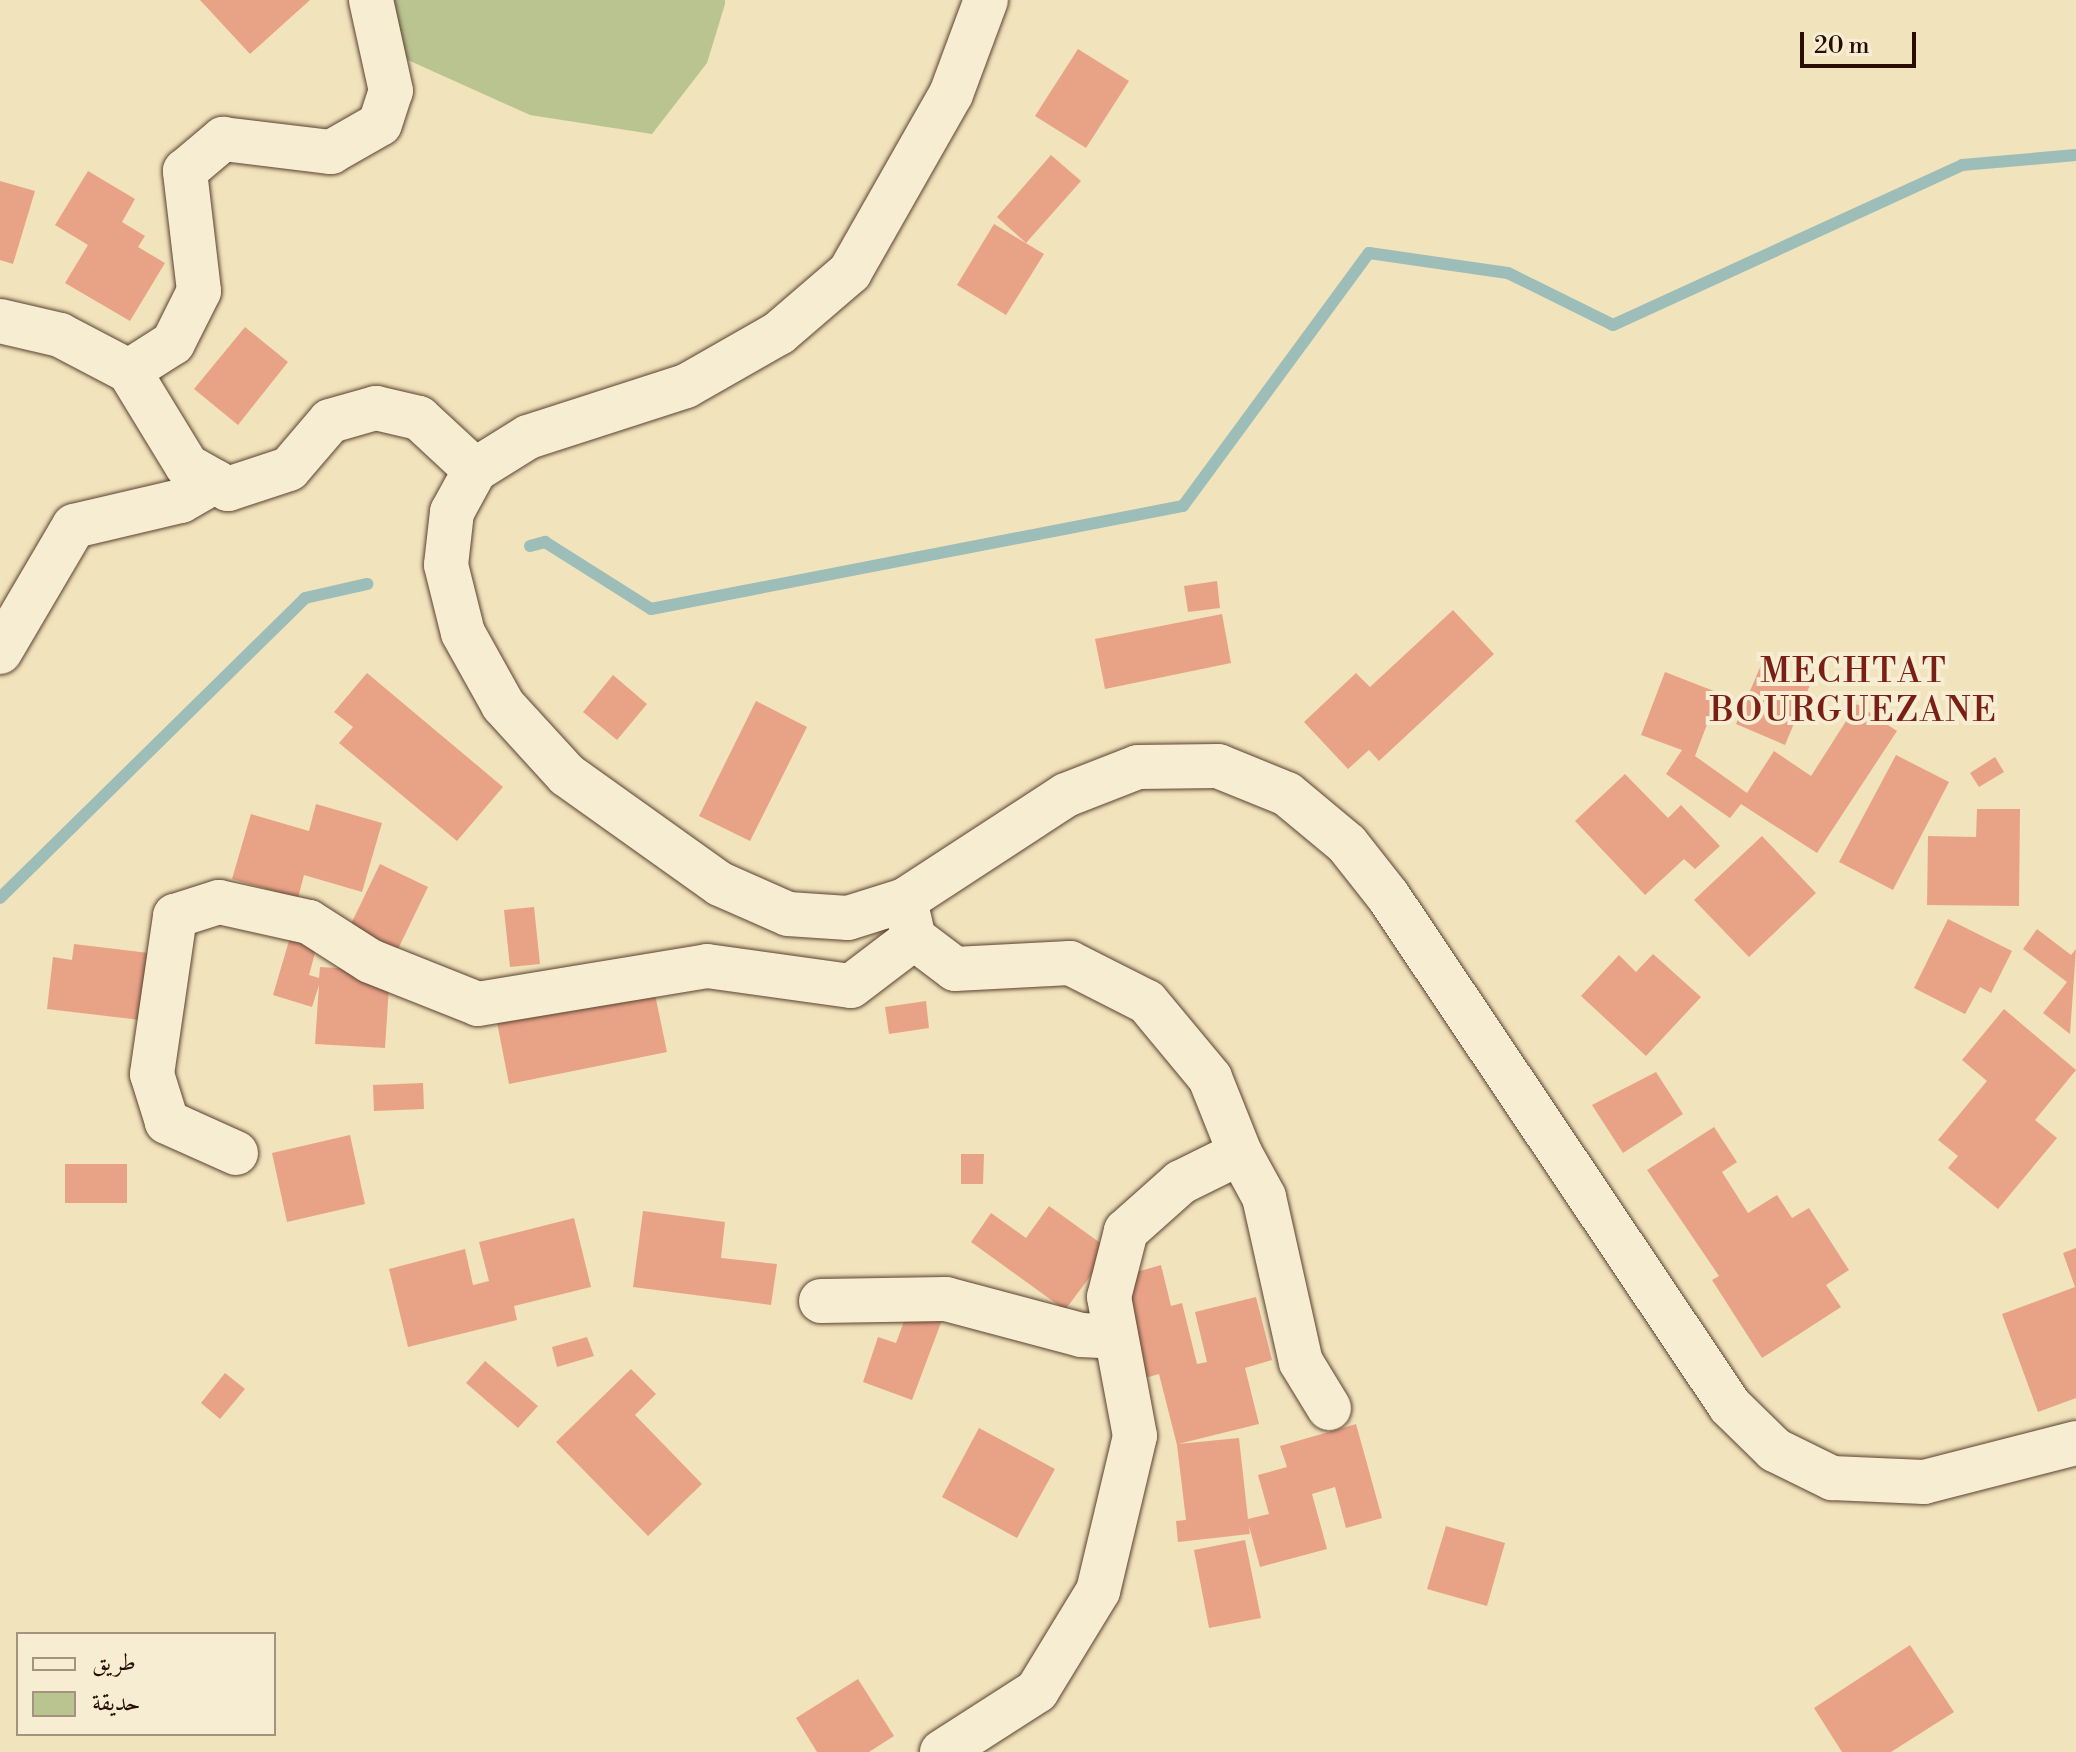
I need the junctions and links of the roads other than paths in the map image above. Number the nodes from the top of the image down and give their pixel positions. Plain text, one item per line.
1 (371, 0) edge
2 (986, 0) edge
3 (0, 321) edge
4 (129, 371) junction
5 (475, 470) junction
6 (215, 481) junction
7 (0, 652) edge
8 (909, 919) junction
9 (236, 1153) dead end
10 (1240, 1153) junction
11 (821, 1301) dead end
12 (1116, 1337) junction
13 (1329, 1408) dead end
14 (2076, 1443) edge
15 (942, 1752) edge

1 - 4 street
2 - 5 street
3 - 4 street
4 - 6 street
5 - 6 street
5 - 8 street
6 - 7 street
8 - 9 street
8 - 10 street
8 - 14 street
10 - 12 street
10 - 13 street
11 - 12 street
12 - 15 street

